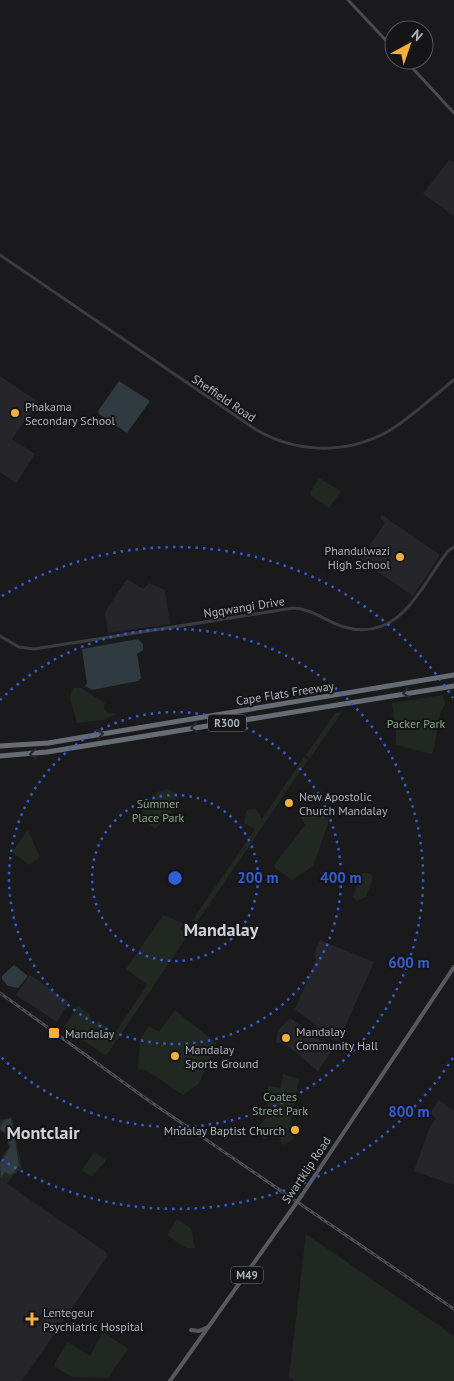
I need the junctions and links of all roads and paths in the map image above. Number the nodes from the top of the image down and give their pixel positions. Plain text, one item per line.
1 (348, 0) edge
2 (384, 38) edge
3 (414, 70) edge
4 (454, 113) edge
5 (0, 255) edge
6 (454, 380) edge
7 (454, 547) edge
8 (0, 636) edge
9 (453, 675) edge
10 (454, 686) edge
11 (0, 746) edge
12 (0, 756) edge
13 (454, 967) edge
14 (210, 1326) junction
15 (191, 1330) dead end
16 (170, 1381) edge

1 - 2 main road
3 - 4 main road
5 - 6 street, Sheffield Road
7 - 8 street, Ngqwangi Drive
11 -> 9 highway, Cape Flats Freeway / R300
10 -> 12 highway, Cape Flats Freeway / R300
13 - 14 main road, Swartklip Road / M49, bridge
14 - 15 main road
14 - 16 main road, Swartklip Road / M49

